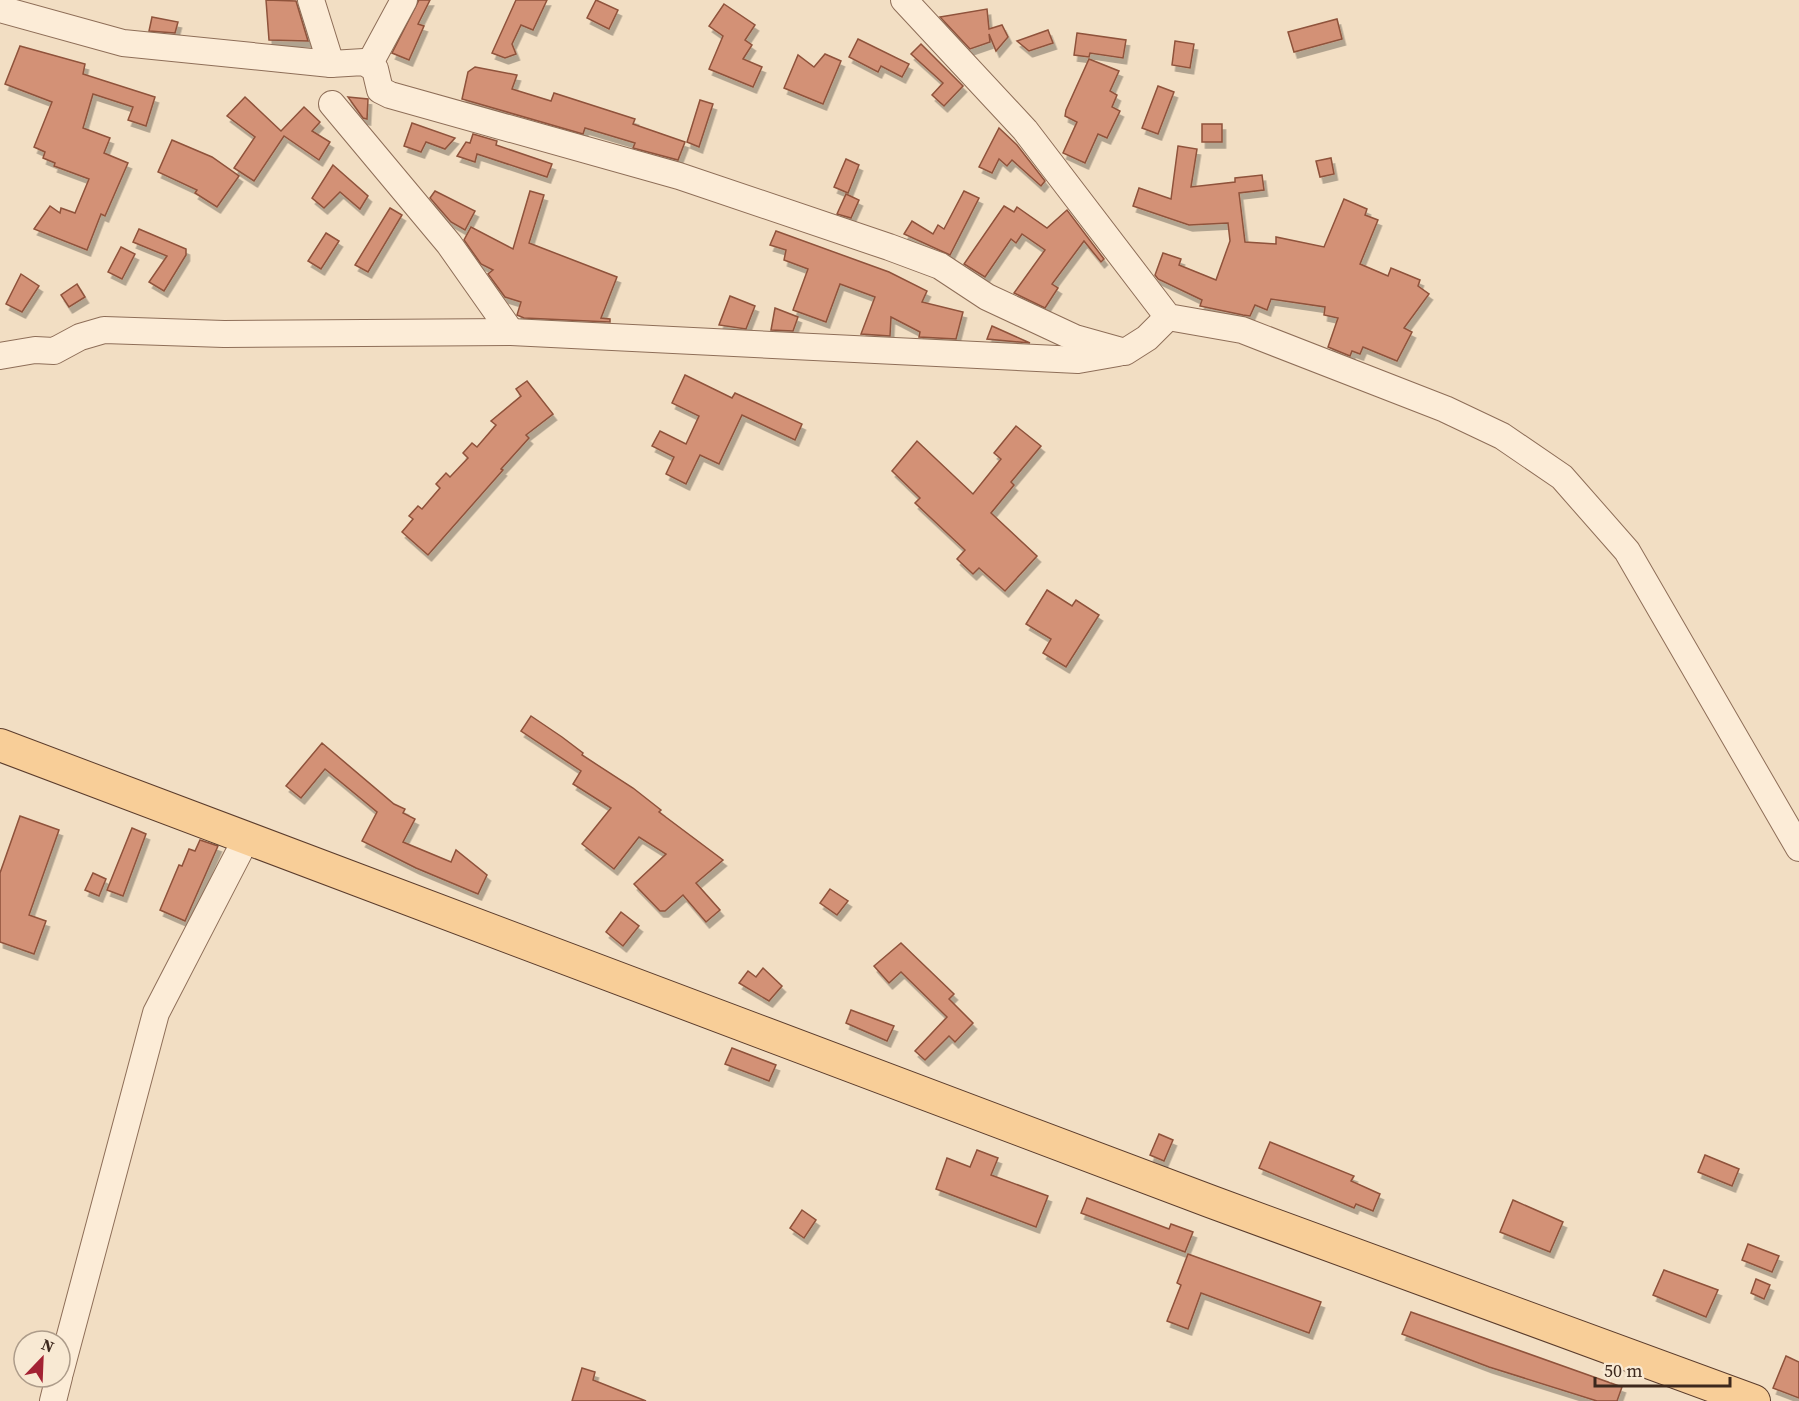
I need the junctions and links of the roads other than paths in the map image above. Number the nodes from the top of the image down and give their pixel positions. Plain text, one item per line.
1 (311, 0) edge
2 (404, 0) edge
3 (904, 0) edge
4 (0, 9) edge
5 (370, 63) junction
6 (331, 64) junction
7 (332, 104) dead end
8 (1168, 317) junction
9 (511, 332) junction
10 (1125, 352) junction
11 (0, 356) edge
12 (0, 745) edge
13 (247, 837) junction
14 (1799, 848) edge
15 (71, 1329) edge
16 (1754, 1401) edge

1 - 6 street
2 - 5 street
3 - 8 street
4 - 6 street
5 - 6 street
5 - 10 street
7 - 9 street
8 - 10 street
8 - 14 street
9 - 10 street
9 - 11 street
12 - 13 main road
13 - 15 street
13 - 16 main road

